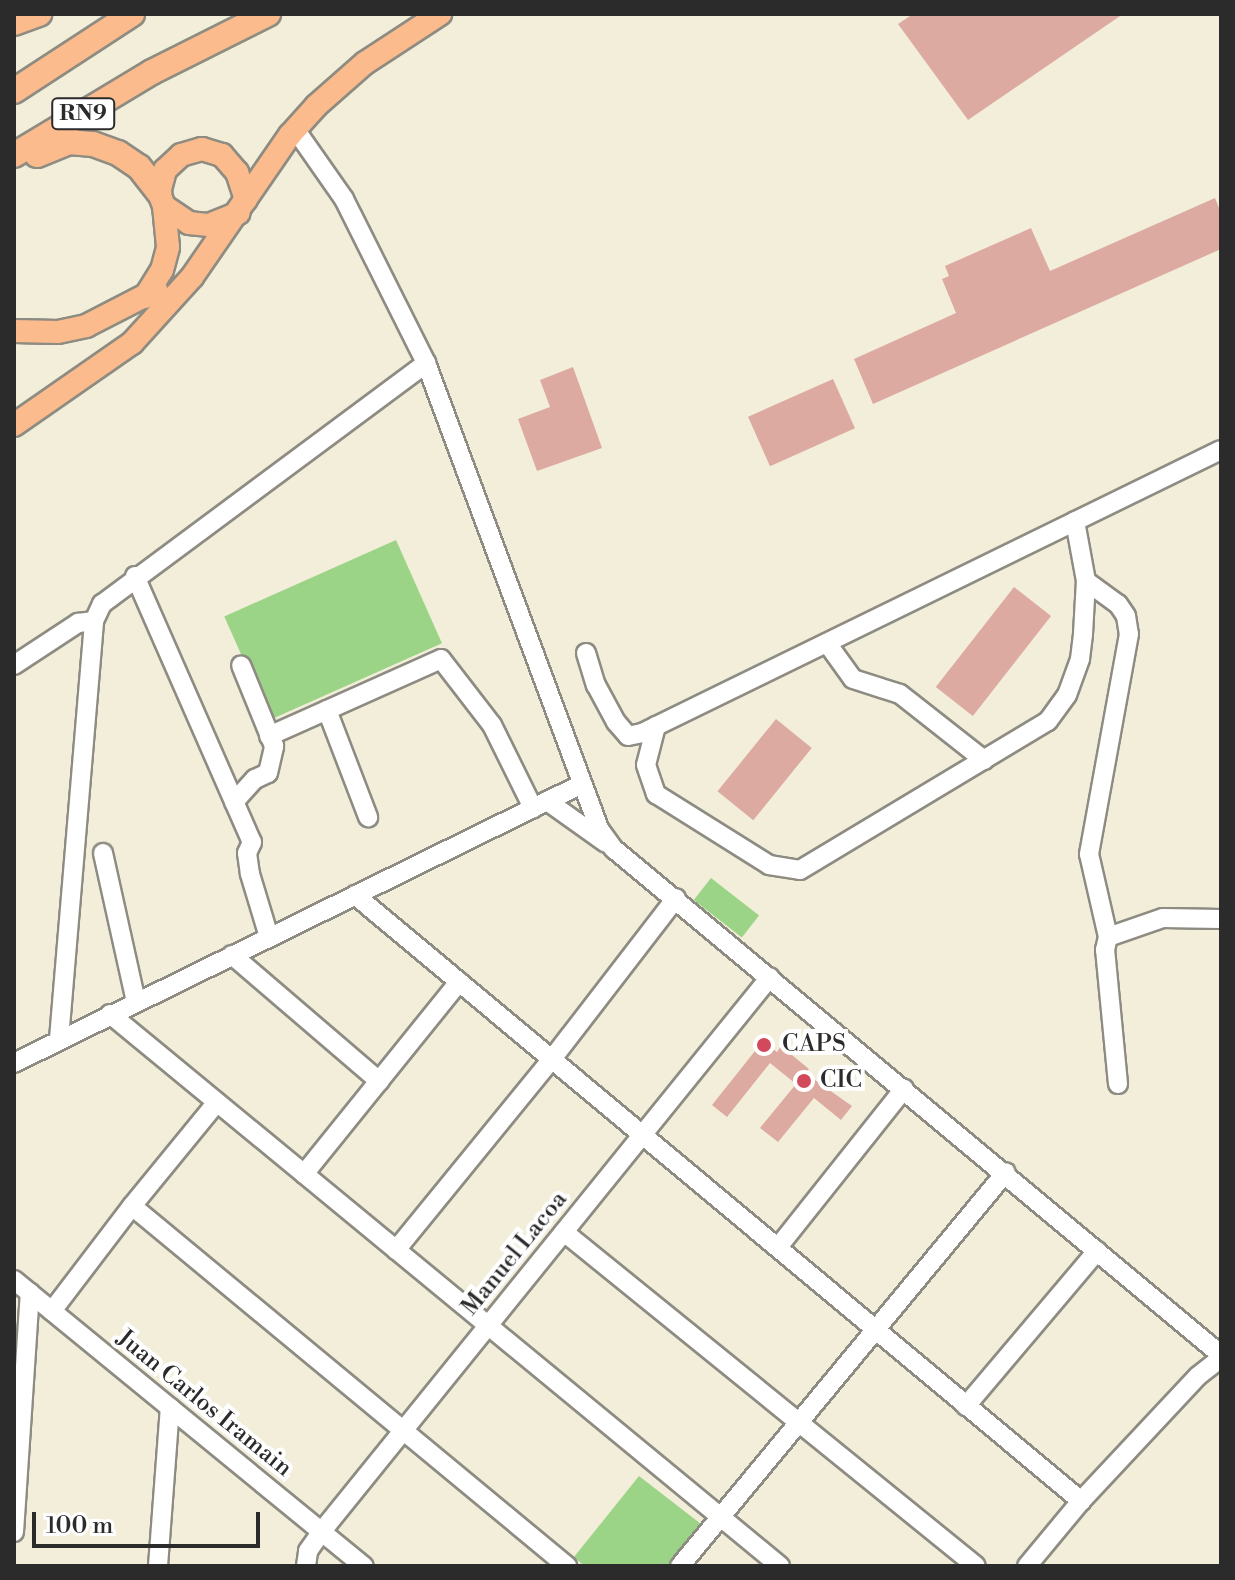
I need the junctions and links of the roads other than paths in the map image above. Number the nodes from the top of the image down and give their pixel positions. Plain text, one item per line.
1 (39, 14) edge
2 (132, 14) edge
3 (242, 14) edge
4 (268, 14) edge
5 (440, 14) edge
6 (14, 23) edge
7 (152, 72) junction
8 (14, 91) edge
9 (295, 129) junction
10 (14, 155) edge
11 (14, 167) edge
12 (161, 200) junction
13 (243, 206) junction
14 (211, 253) junction
15 (145, 297) junction
16 (14, 331) edge
17 (426, 363) junction
18 (14, 425) edge
19 (1221, 450) edge
20 (1075, 521) junction
21 (135, 576) junction
22 (1086, 581) junction
23 (94, 621) junction
24 (827, 643) junction
25 (586, 653) dead end
26 (14, 665) edge
27 (241, 665) dead end
28 (327, 710) junction
29 (656, 726) junction
30 (269, 736) junction
31 (984, 760) junction
32 (582, 784) junction
33 (234, 802) junction
34 (540, 804) junction
35 (368, 817) dead end
36 (614, 849) junction
37 (103, 853) dead end
38 (355, 895) junction
39 (676, 898) junction
40 (1221, 919) edge
41 (269, 937) junction
42 (1108, 937) junction
43 (232, 955) junction
44 (770, 977) junction
45 (459, 982) junction
46 (136, 1002) junction
47 (110, 1014) junction
48 (59, 1039) junction
49 (552, 1059) junction
50 (14, 1063) edge
51 (379, 1081) junction
52 (1118, 1084) dead end
53 (904, 1089) junction
54 (217, 1102) junction
55 (643, 1134) junction
56 (1006, 1172) junction
57 (304, 1174) junction
58 (132, 1206) junction
59 (564, 1232) junction
60 (779, 1246) junction
61 (396, 1250) junction
62 (1097, 1251) junction
63 (14, 1280) edge
64 (30, 1293) junction
65 (52, 1311) junction
66 (488, 1326) junction
67 (877, 1328) junction
68 (1221, 1356) edge
69 (966, 1406) junction
70 (170, 1407) junction
71 (798, 1424) junction
72 (403, 1431) junction
73 (1081, 1501) junction
74 (721, 1517) junction
75 (322, 1531) junction
76 (14, 1532) edge
77 (158, 1566) edge
78 (306, 1566) edge
79 (364, 1566) edge
80 (567, 1566) edge
81 (680, 1566) edge
82 (780, 1566) edge
83 (976, 1566) edge
84 (1027, 1566) edge

1 - 6 highway
2 - 8 highway, RN9
3 - 7 highway
4 - 7 highway, RN9
5 - 9 main road
7 - 10 highway, RN9
9 - 13 main road
9 - 17 street
11 - 12 highway
12 - 13 main road
12 - 13 main road
12 - 15 main road
13 - 14 main road
14 - 15 main road
14 - 18 main road
15 - 16 main road
17 - 21 street
17 - 32 street
19 - 20 street
20 - 22 street
20 - 24 street
21 - 23 street
21 - 33 street
22 - 31 street
22 - 42 street
23 - 26 street
23 - 48 street
24 - 29 street
24 - 31 street
25 - 29 street
27 - 30 street
28 - 30 street
28 - 34 street
28 - 35 street
29 - 31 street
30 - 33 street
32 - 34 street
32 - 36 street
33 - 41 street
34 - 36 street
34 - 38 street
36 - 39 street
37 - 46 street
38 - 41 street
38 - 45 street
39 - 44 street
39 - 49 street
40 - 42 street
41 - 43 street
42 - 52 street
43 - 46 street
43 - 51 street
44 - 53 street
44 - 55 street, Manuel Lacoa
45 - 49 street
45 - 51 street
46 - 47 street
47 - 48 street
47 - 54 street
48 - 50 street
49 - 55 street
49 - 61 street
51 - 57 street
53 - 56 street
53 - 60 street
54 - 57 street
54 - 58 street
55 - 59 street, Manuel Lacoa
55 - 60 street
56 - 62 street
56 - 67 street
57 - 61 street
58 - 65 street
58 - 72 street
59 - 66 street, Manuel Lacoa
59 - 71 street
60 - 67 street
61 - 66 street
62 - 68 street
62 - 69 street
63 - 64 street, Juan Carlos Iramain
64 - 65 street, Juan Carlos Iramain
64 - 76 street
65 - 70 street, Juan Carlos Iramain
66 - 72 street, Manuel Lacoa
66 - 74 street
67 - 69 street
67 - 71 street
68 - 73 street
69 - 73 street
70 - 75 street, Juan Carlos Iramain
70 - 77 street
71 - 74 street
71 - 83 street
72 - 75 street, Manuel Lacoa
72 - 80 street
73 - 84 street
74 - 81 street
74 - 82 street
75 - 78 street, Manuel Lacoa
75 - 79 street, Juan Carlos Iramain

